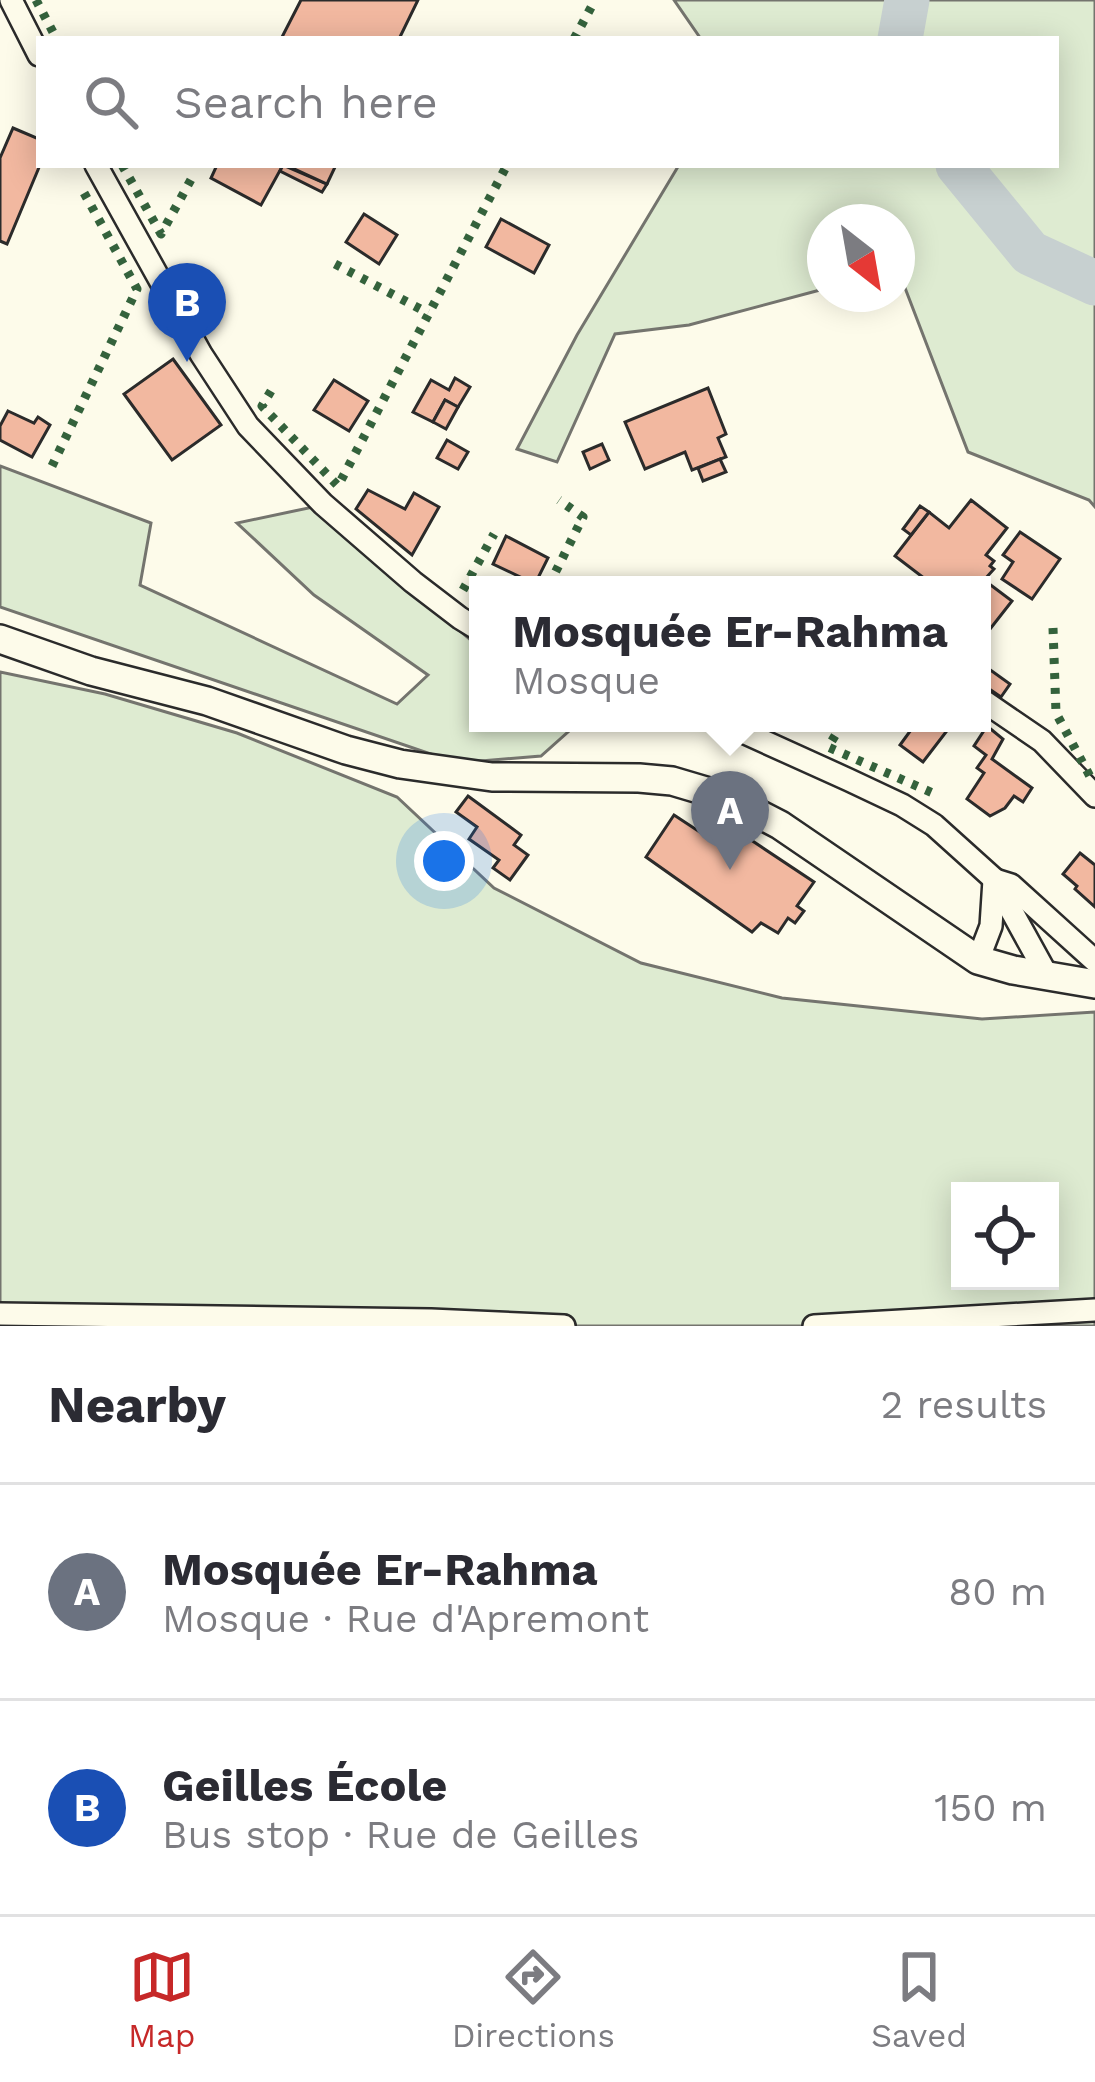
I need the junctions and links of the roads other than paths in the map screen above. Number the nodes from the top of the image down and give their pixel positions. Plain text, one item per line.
1 (10, 0) edge
2 (36, 49) edge
3 (98, 168) edge
4 (469, 624) edge
5 (0, 639) edge
6 (991, 706) edge
7 (742, 732) edge
8 (1095, 796) edge
9 (994, 880) junction
10 (1056, 926) junction
11 (1031, 946) junction
12 (1087, 954) edge
13 (978, 960) junction
14 (1053, 977) junction
15 (1095, 984) edge
16 (1095, 1310) edge
17 (0, 1314) edge
18 (564, 1326) edge
19 (814, 1326) edge

1 - 2 street
3 - 4 street
5 - 13 street
6 - 8 street
7 - 9 street
9 - 10 street
9 - 11 street
9 - 13 street
10 - 11 street
10 - 12 street
11 - 14 street
12 - 14 street
13 - 14 street
14 - 15 street
16 - 19 street
17 - 18 street

